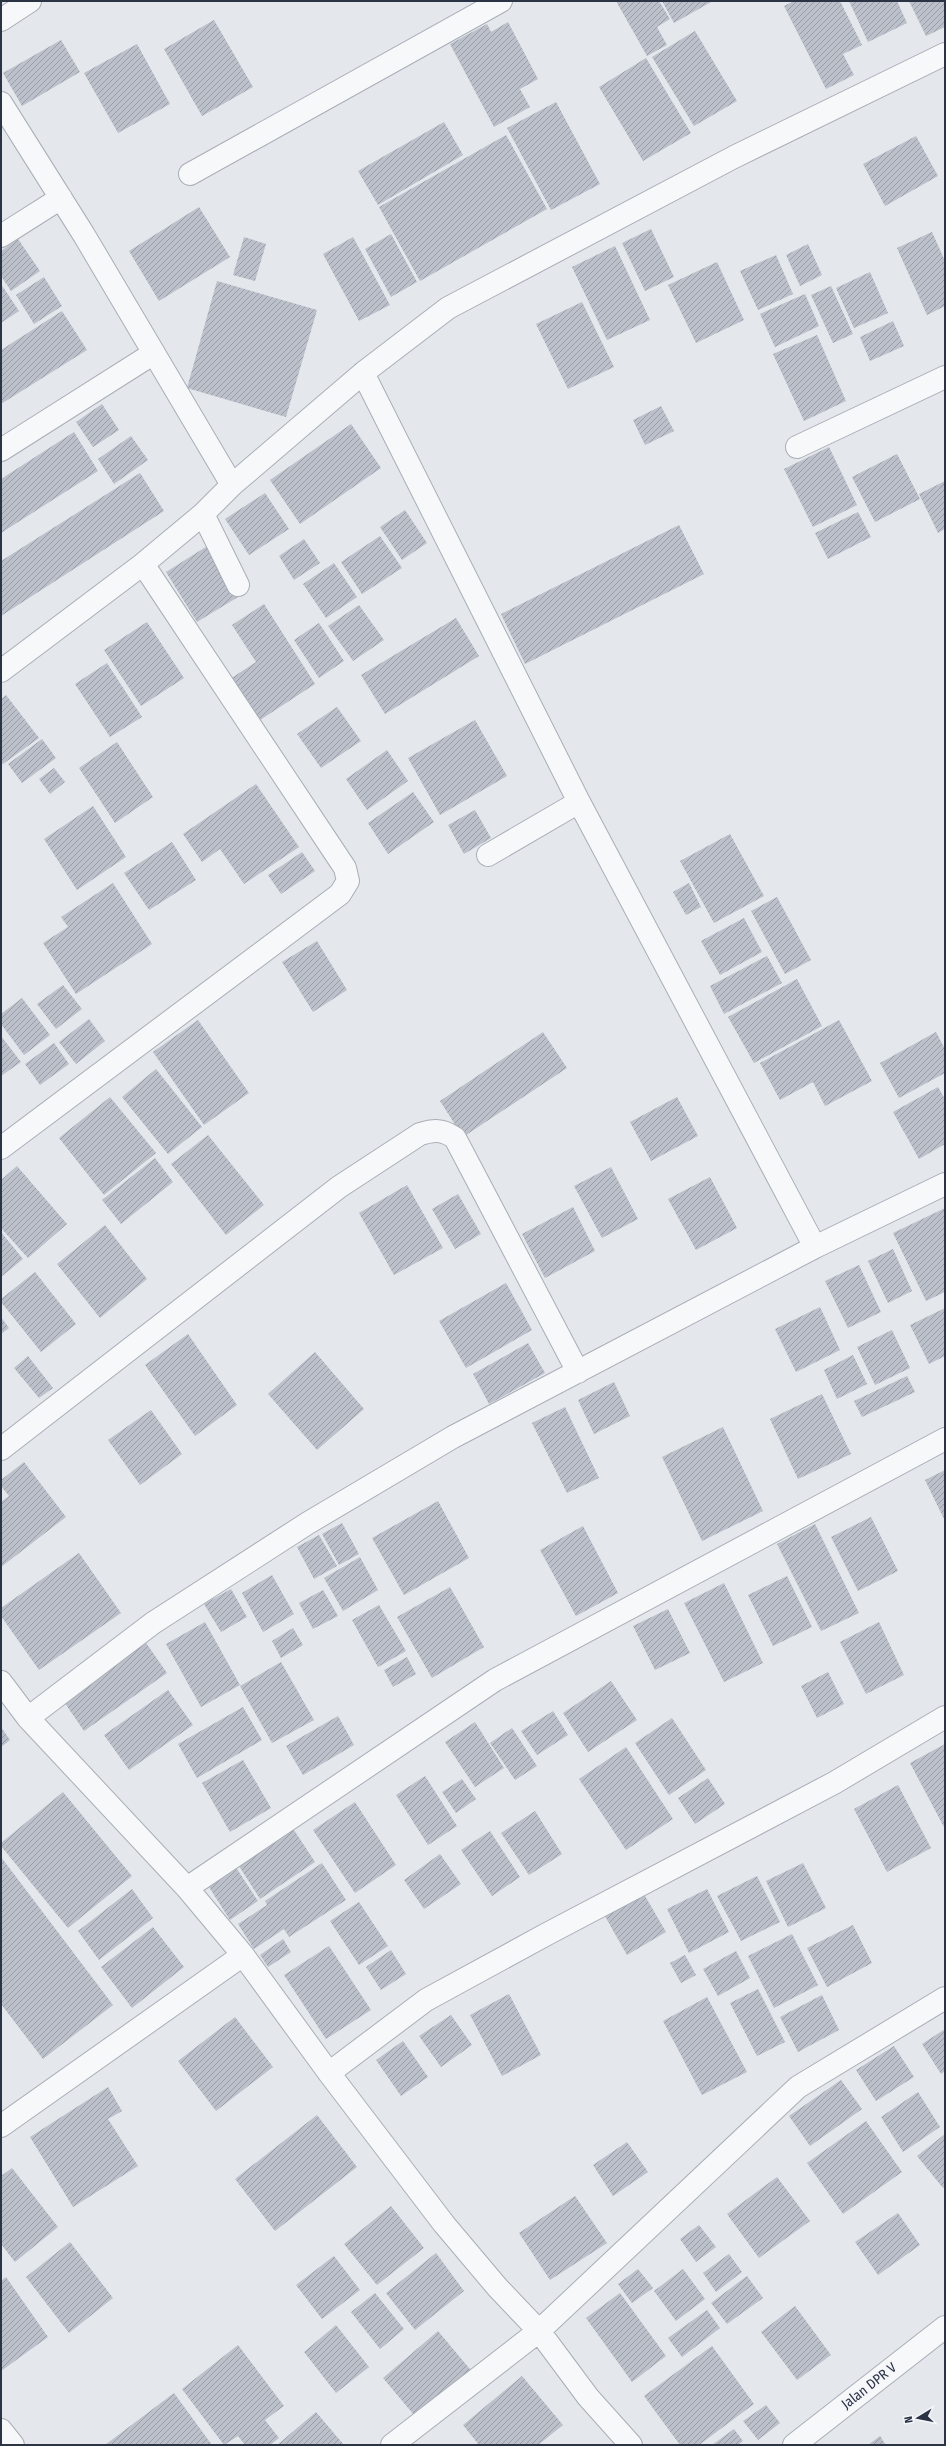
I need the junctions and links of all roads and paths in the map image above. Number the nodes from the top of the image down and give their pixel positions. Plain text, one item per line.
1 (30, 1) edge
2 (501, 1) edge
3 (1, 20) edge
4 (945, 54) edge
5 (1, 103) edge
6 (190, 174) dead end
7 (61, 198) junction
8 (1, 236) edge
9 (154, 354) junction
10 (363, 373) junction
11 (945, 377) edge
12 (797, 447) dead end
13 (1, 450) edge
14 (232, 485) junction
15 (203, 514) junction
16 (143, 564) junction
17 (238, 585) dead end
18 (1, 670) edge
19 (579, 802) junction
20 (488, 855) dead end
21 (1, 1148) edge
22 (945, 1184) edge
23 (815, 1246) junction
24 (578, 1372) junction
25 (945, 1439) edge
26 (1, 1450) edge
27 (1, 1682) edge
28 (945, 1717) edge
29 (28, 1718) junction
30 (187, 1888) junction
31 (243, 1955) junction
32 (945, 1998) edge
33 (329, 2073) junction
34 (1, 2126) edge
35 (945, 2327) edge
36 (539, 2331) junction
37 (1, 2430) edge
38 (13, 2445) edge
39 (392, 2445) edge
40 (631, 2445) edge
41 (794, 2445) edge

1 - 3 street
2 - 6 street
4 - 10 street
5 - 7 street
7 - 8 street
7 - 9 street
9 - 13 street
9 - 14 street
10 - 14 street
10 - 19 street
11 - 12 street
14 - 15 street
15 - 16 street
15 - 17 street
16 - 18 street
16 - 21 street
19 - 20 street
19 - 23 street
22 - 23 street
23 - 24 street
24 - 26 street
24 - 29 street
25 - 30 street
27 - 29 street
28 - 33 street
29 - 30 street
30 - 31 street
31 - 33 street
31 - 34 street
32 - 36 street
33 - 36 street
35 - 41 street, Jalan DPR V
36 - 39 street
36 - 40 street
37 - 38 street

